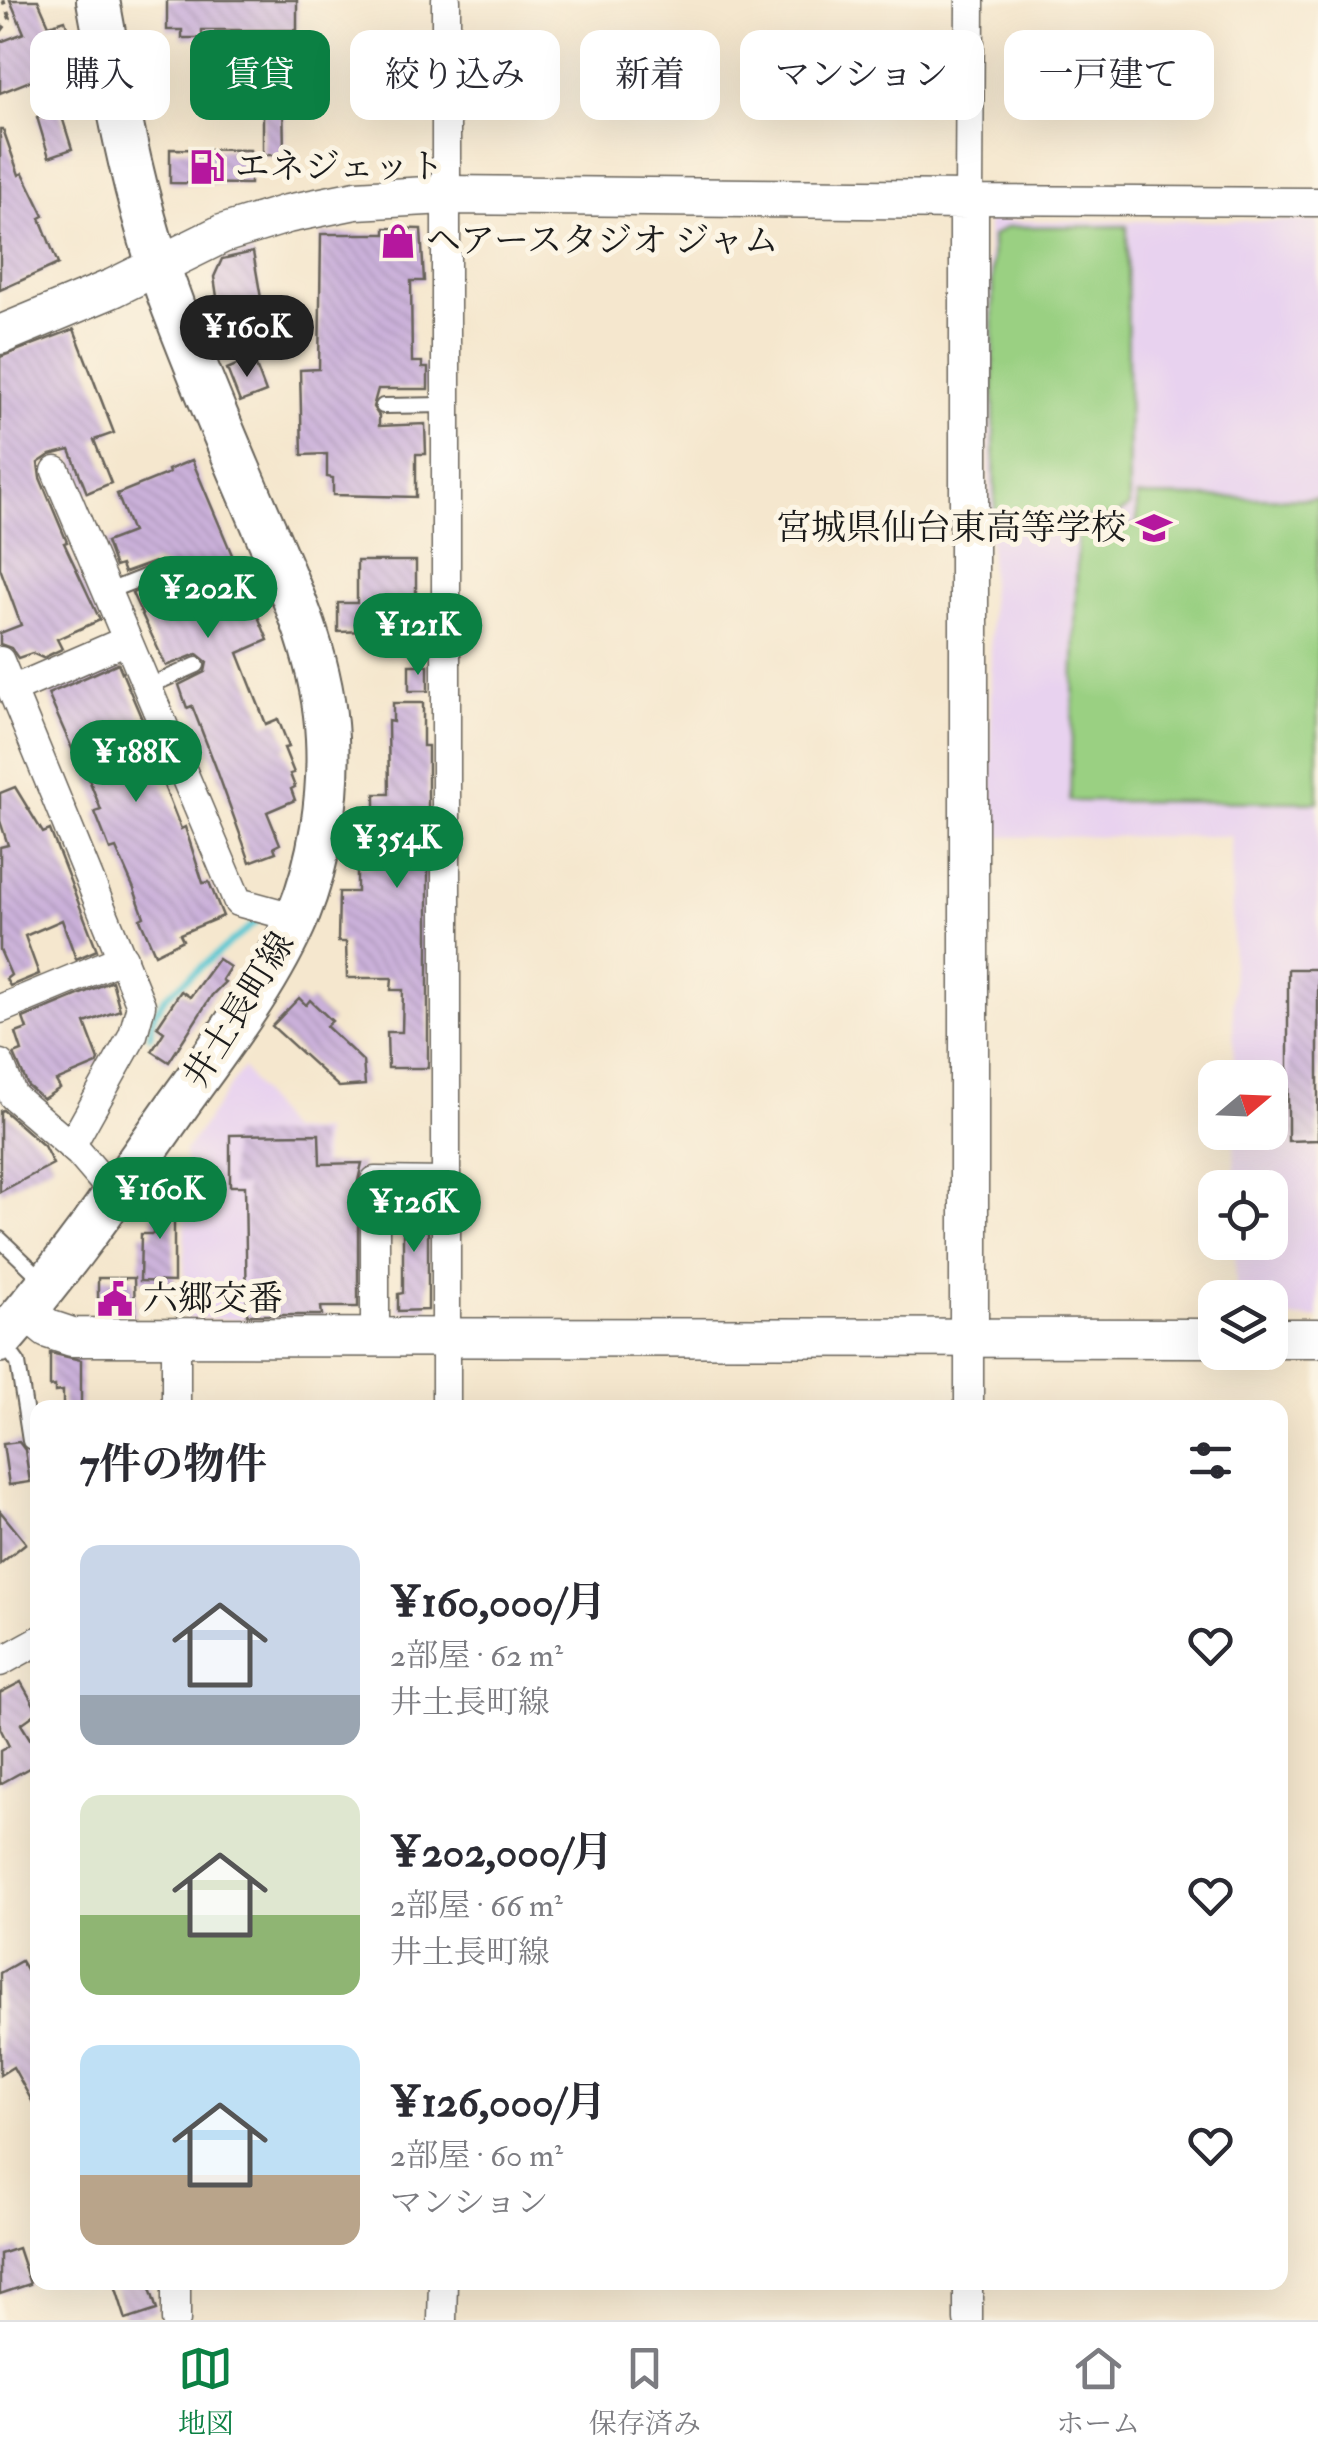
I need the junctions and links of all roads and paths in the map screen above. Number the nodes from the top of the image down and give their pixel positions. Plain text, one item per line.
1 (3, 0) edge
2 (98, 0) edge
3 (446, 0) edge
4 (970, 0) edge
5 (0, 32) edge
6 (445, 195) junction
7 (969, 200) junction
8 (1318, 202) edge
9 (158, 266) junction
10 (0, 335) edge
11 (446, 405) junction
12 (382, 406) dead end
13 (56, 471) dead end
14 (157, 572) dead end
15 (106, 592) junction
16 (127, 640) junction
17 (0, 660) edge
18 (197, 665) dead end
19 (146, 686) junction
20 (12, 690) junction
21 (297, 918) junction
22 (123, 958) junction
23 (0, 1009) edge
24 (0, 1064) edge
25 (6, 1100) edge
26 (71, 1146) junction
27 (446, 1182) junction
28 (114, 1194) junction
29 (0, 1239) edge
30 (18, 1319) edge
31 (176, 1337) junction
32 (374, 1337) junction
33 (446, 1337) junction
34 (969, 1338) junction
35 (1198, 1338) edge
36 (1288, 1338) edge
37 (1318, 1338) edge
38 (176, 1400) edge
39 (446, 1400) edge
40 (968, 1400) edge
41 (30, 1441) edge
42 (30, 1645) edge
43 (0, 1662) edge
44 (176, 2290) edge
45 (442, 2290) edge
46 (968, 2290) edge
47 (176, 2320) edge
48 (442, 2320) edge
49 (968, 2320) edge

1 - 5 path
2 - 9 main road, 井土長町線
3 - 6 street
4 - 7 street
6 - 7 street
6 - 9 street
6 - 11 street
7 - 8 street
7 - 34 street
9 - 10 street
9 - 21 main road, 井土長町線
11 - 12 lane
11 - 27 street
13 - 15 street
14 - 15 lane
15 - 16 street
16 - 19 street
16 - 20 street
17 - 20 street
18 - 19 lane
19 - 21 street
20 - 22 street
21 - 28 main road, 井土長町線
22 - 23 street
22 - 26 street
24 - 25 street
25 - 26 street
26 - 28 street
27 - 32 street
27 - 33 street
28 - 30 main road, 井土長町線
29 - 30 lane
30 - 31 street
30 - 41 lane
31 - 32 street
31 - 38 street
32 - 33 street
33 - 34 street
33 - 39 street
34 - 35 street
34 - 40 street
36 - 37 street
42 - 43 street
44 - 47 street
45 - 48 street
46 - 49 street

